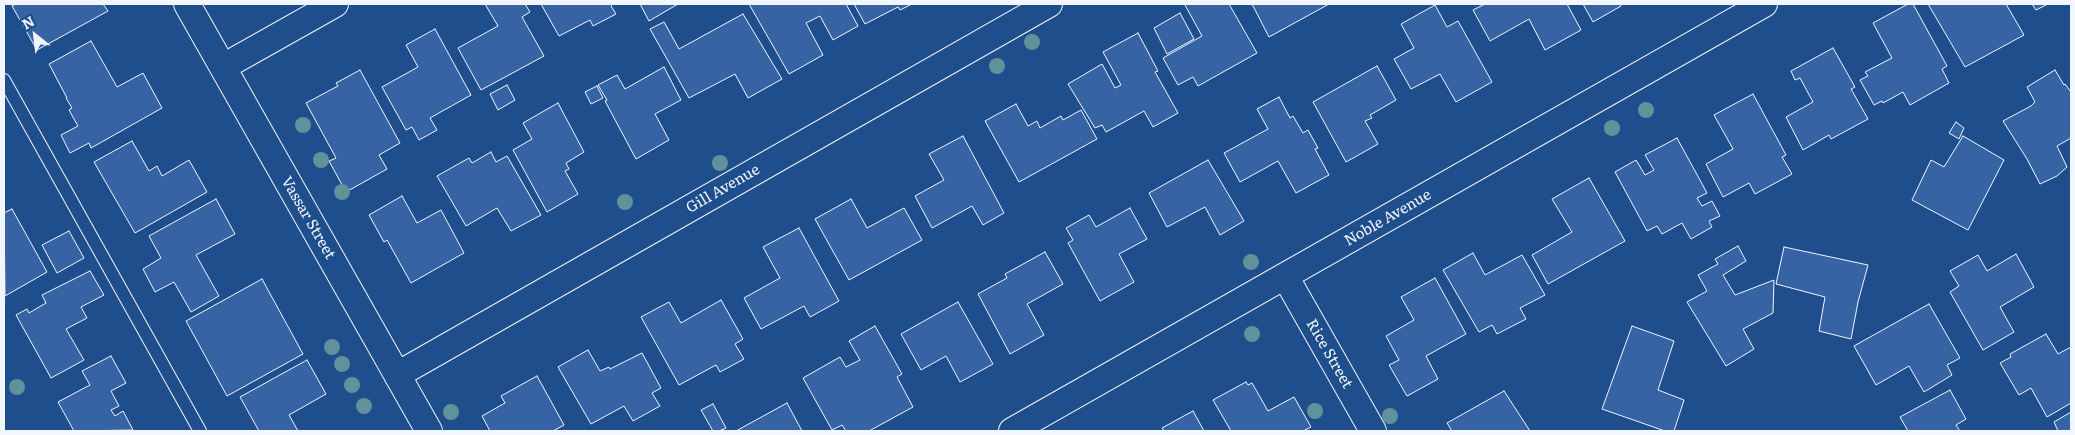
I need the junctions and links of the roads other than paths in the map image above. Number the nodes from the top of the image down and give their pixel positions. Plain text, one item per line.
1 (187, 4) edge
2 (335, 4) edge
3 (1049, 4) edge
4 (1764, 4) edge
5 (1736, 11) edge
6 (223, 67) junction
7 (4, 80) edge
8 (1285, 276) junction
9 (397, 375) junction
10 (200, 431) edge
11 (429, 431) edge
12 (1012, 431) edge
13 (1374, 431) edge

1 - 6 street, Vassar Street
2 - 6 street
3 - 9 street, Gill Avenue
4 - 5 street, Noble Avenue
5 - 8 street, Noble Avenue
6 - 9 street, Vassar Street
7 - 10 lane
8 - 12 street, Noble Avenue
8 - 13 street, Rice Street
9 - 11 street, Vassar Street

